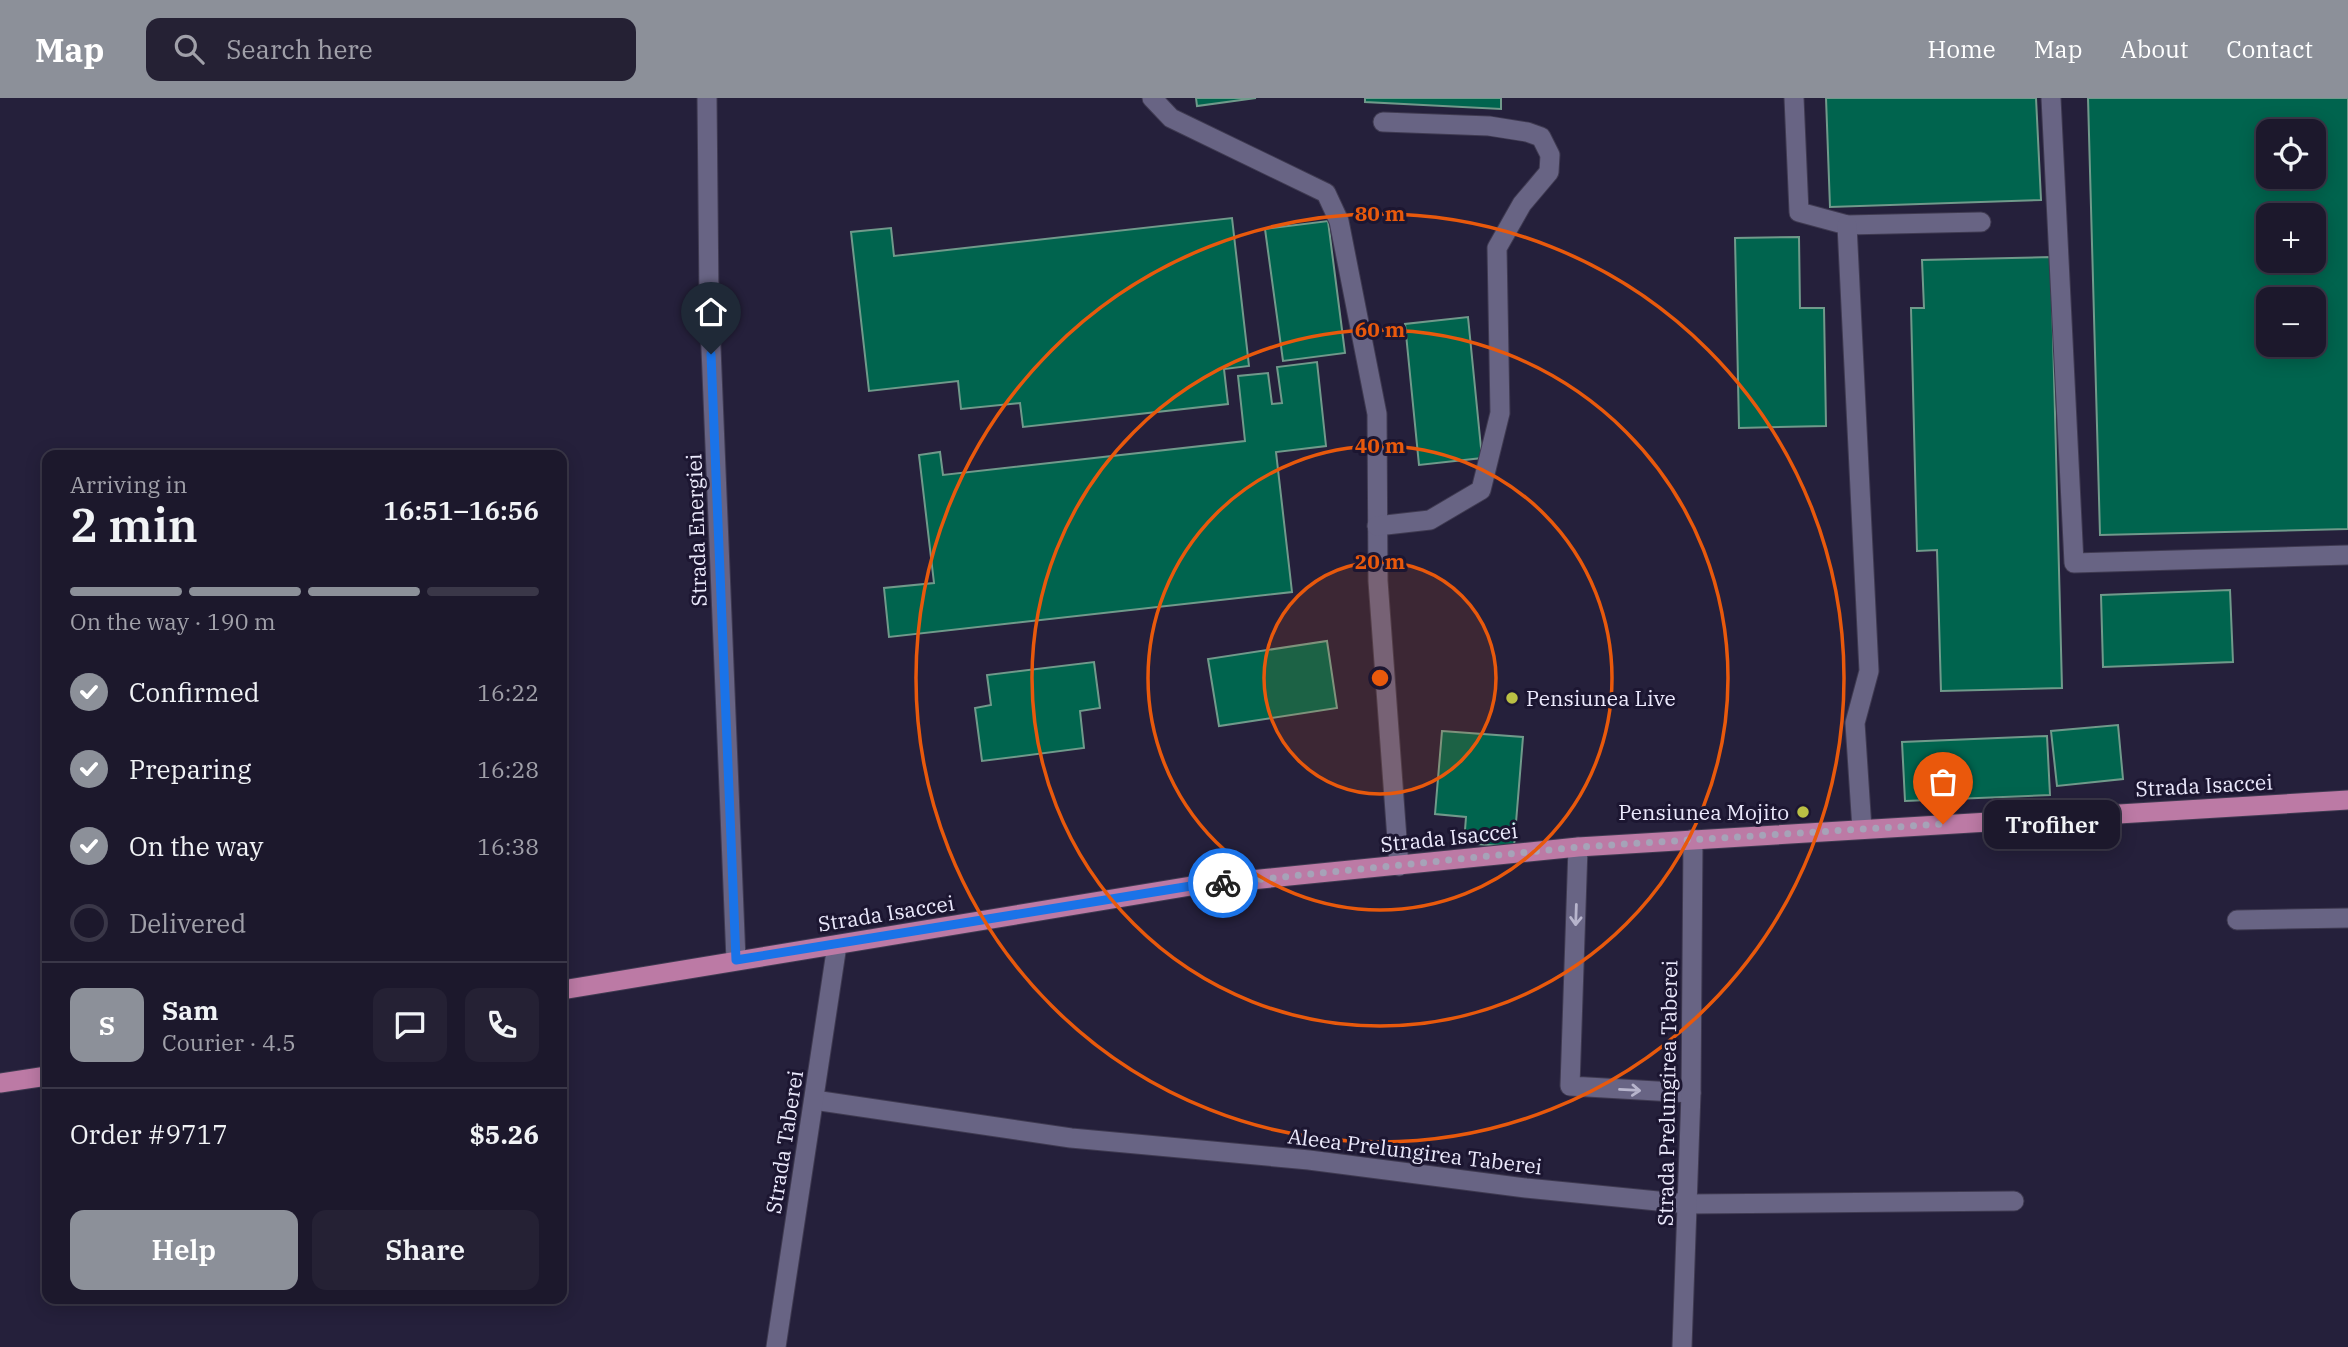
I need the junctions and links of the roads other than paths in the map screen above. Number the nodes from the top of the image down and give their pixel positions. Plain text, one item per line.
1 (707, 98) edge
2 (1152, 98) edge
3 (1794, 98) edge
4 (2051, 98) edge
5 (1383, 122) dead end
6 (1981, 222) dead end
7 (1847, 225) junction
8 (1377, 526) junction
9 (2348, 555) edge
10 (2348, 800) edge
11 (1862, 829) junction
12 (1693, 839) junction
13 (1578, 847) junction
14 (1399, 866) junction
15 (2348, 918) edge
16 (2236, 920) dead end
17 (837, 944) junction
18 (736, 960) junction
19 (567, 989) edge
20 (42, 1077) edge
21 (0, 1083) edge
22 (1691, 1093) junction
23 (814, 1100) junction
24 (2014, 1201) dead end
25 (1688, 1205) junction
26 (776, 1347) edge
27 (1682, 1347) edge

1 - 18 street, Strada Energiei
2 - 8 street
3 - 7 street
4 - 9 street
5 - 8 street
6 - 7 street
7 - 11 street
8 - 14 street
10 - 11 main road, Strada Isaccei
11 - 12 main road, Strada Isaccei
12 - 13 main road, Strada Isaccei
12 - 22 street, Strada Prelungirea Taberei
13 - 14 main road, Strada Isaccei
13 -> 22 street
14 - 17 main road, Strada Isaccei
15 - 16 street
17 - 18 main road, Strada Isaccei
17 - 23 street, Strada Taberei
18 - 19 main road, Strada Isaccei
20 - 21 main road
22 - 25 street, Strada Prelungirea Taberei
23 - 25 street, Aleea Prelungirea Taberei
23 - 26 street, Strada Taberei
24 - 25 street, Aleea Prelungirea Taberei
25 - 27 street, Strada Prelungirea Taberei

